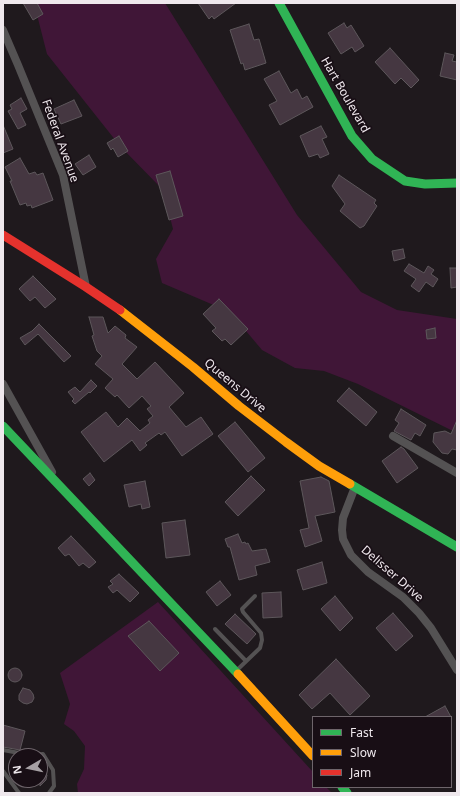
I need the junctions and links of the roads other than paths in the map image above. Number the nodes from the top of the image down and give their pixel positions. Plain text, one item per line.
1 (279, 3) edge
2 (3, 30) edge
3 (457, 183) edge
4 (3, 235) edge
5 (86, 287) junction
6 (3, 384) edge
7 (3, 426) edge
8 (393, 436) dead end
9 (457, 473) edge
10 (60, 487) junction
11 (355, 487) junction
12 (457, 547) edge
13 (255, 596) dead end
14 (215, 629) dead end
15 (246, 661) junction
16 (457, 670) edge
17 (235, 671) junction
18 (3, 750) edge
19 (312, 755) edge
20 (3, 771) edge
21 (19, 793) edge
22 (49, 793) edge

1 - 3 main road, Hart Boulevard
2 - 5 street, Federal Avenue
4 - 5 main road, Queens Drive
5 - 11 main road, Queens Drive
6 - 10 street
7 - 10 main road
8 - 9 street
10 - 17 main road
11 - 12 main road, Queens Drive
11 - 16 street, Delisser Drive
13 - 15 lane
14 - 15 lane
15 - 17 lane
17 - 19 main road
18 - 22 lane
20 - 21 lane

